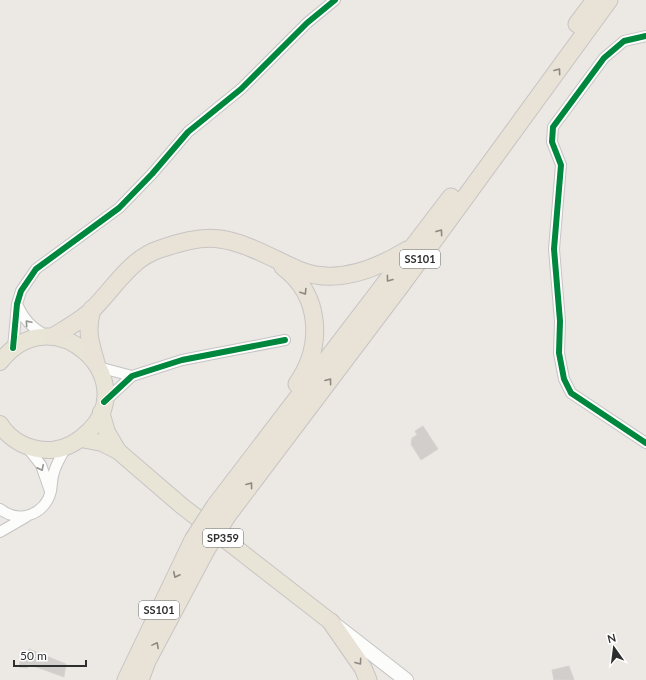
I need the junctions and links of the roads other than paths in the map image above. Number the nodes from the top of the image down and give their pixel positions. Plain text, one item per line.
1 (335, 0) edge
2 (595, 0) edge
3 (609, 0) edge
4 (646, 36) edge
5 (414, 246) junction
6 (267, 255) junction
7 (17, 304) junction
8 (92, 309) junction
9 (50, 336) junction
10 (285, 340) dead end
11 (5, 354) edge
12 (97, 365) junction
13 (132, 376) junction
14 (102, 407) junction
15 (0, 424) edge
16 (81, 439) junction
17 (265, 441) junction
18 (646, 443) edge
19 (26, 446) junction
20 (66, 447) junction
21 (118, 451) junction
22 (51, 492) junction
23 (0, 508) edge
24 (221, 511) junction
25 (26, 517) junction
26 (0, 532) edge
27 (199, 545) junction
28 (331, 622) junction
29 (143, 675) edge
30 (126, 680) edge
31 (368, 680) edge
32 (406, 680) edge

1 - 7 street
2 - 5 highway, SS101
24 -> 3 highway, SS101
4 - 18 street
5 - 6 highway
5 -> 17 highway, SS101
6 - 8 highway
6 -> 17 highway
9 -> 7 street
7 - 11 street
8 - 9 highway
8 - 12 highway
9 - 11 main road
9 - 12 main road
10 - 13 street
12 - 13 street
12 - 14 main road
13 - 14 street
14 - 16 main road
14 - 21 main road, SP359
15 - 19 main road
16 - 20 main road
16 - 21 main road, SP359
17 - 24 highway, SS101
19 - 20 main road
19 -> 22 street
20 - 22 street
21 - 28 main road, SP359
22 - 25 street
23 - 25 street
24 - 27 highway, SS101, bridge
25 - 26 street
29 -> 27 highway, SS101
27 -> 30 highway, SS101
28 -> 31 highway
28 - 32 main road, SP359

